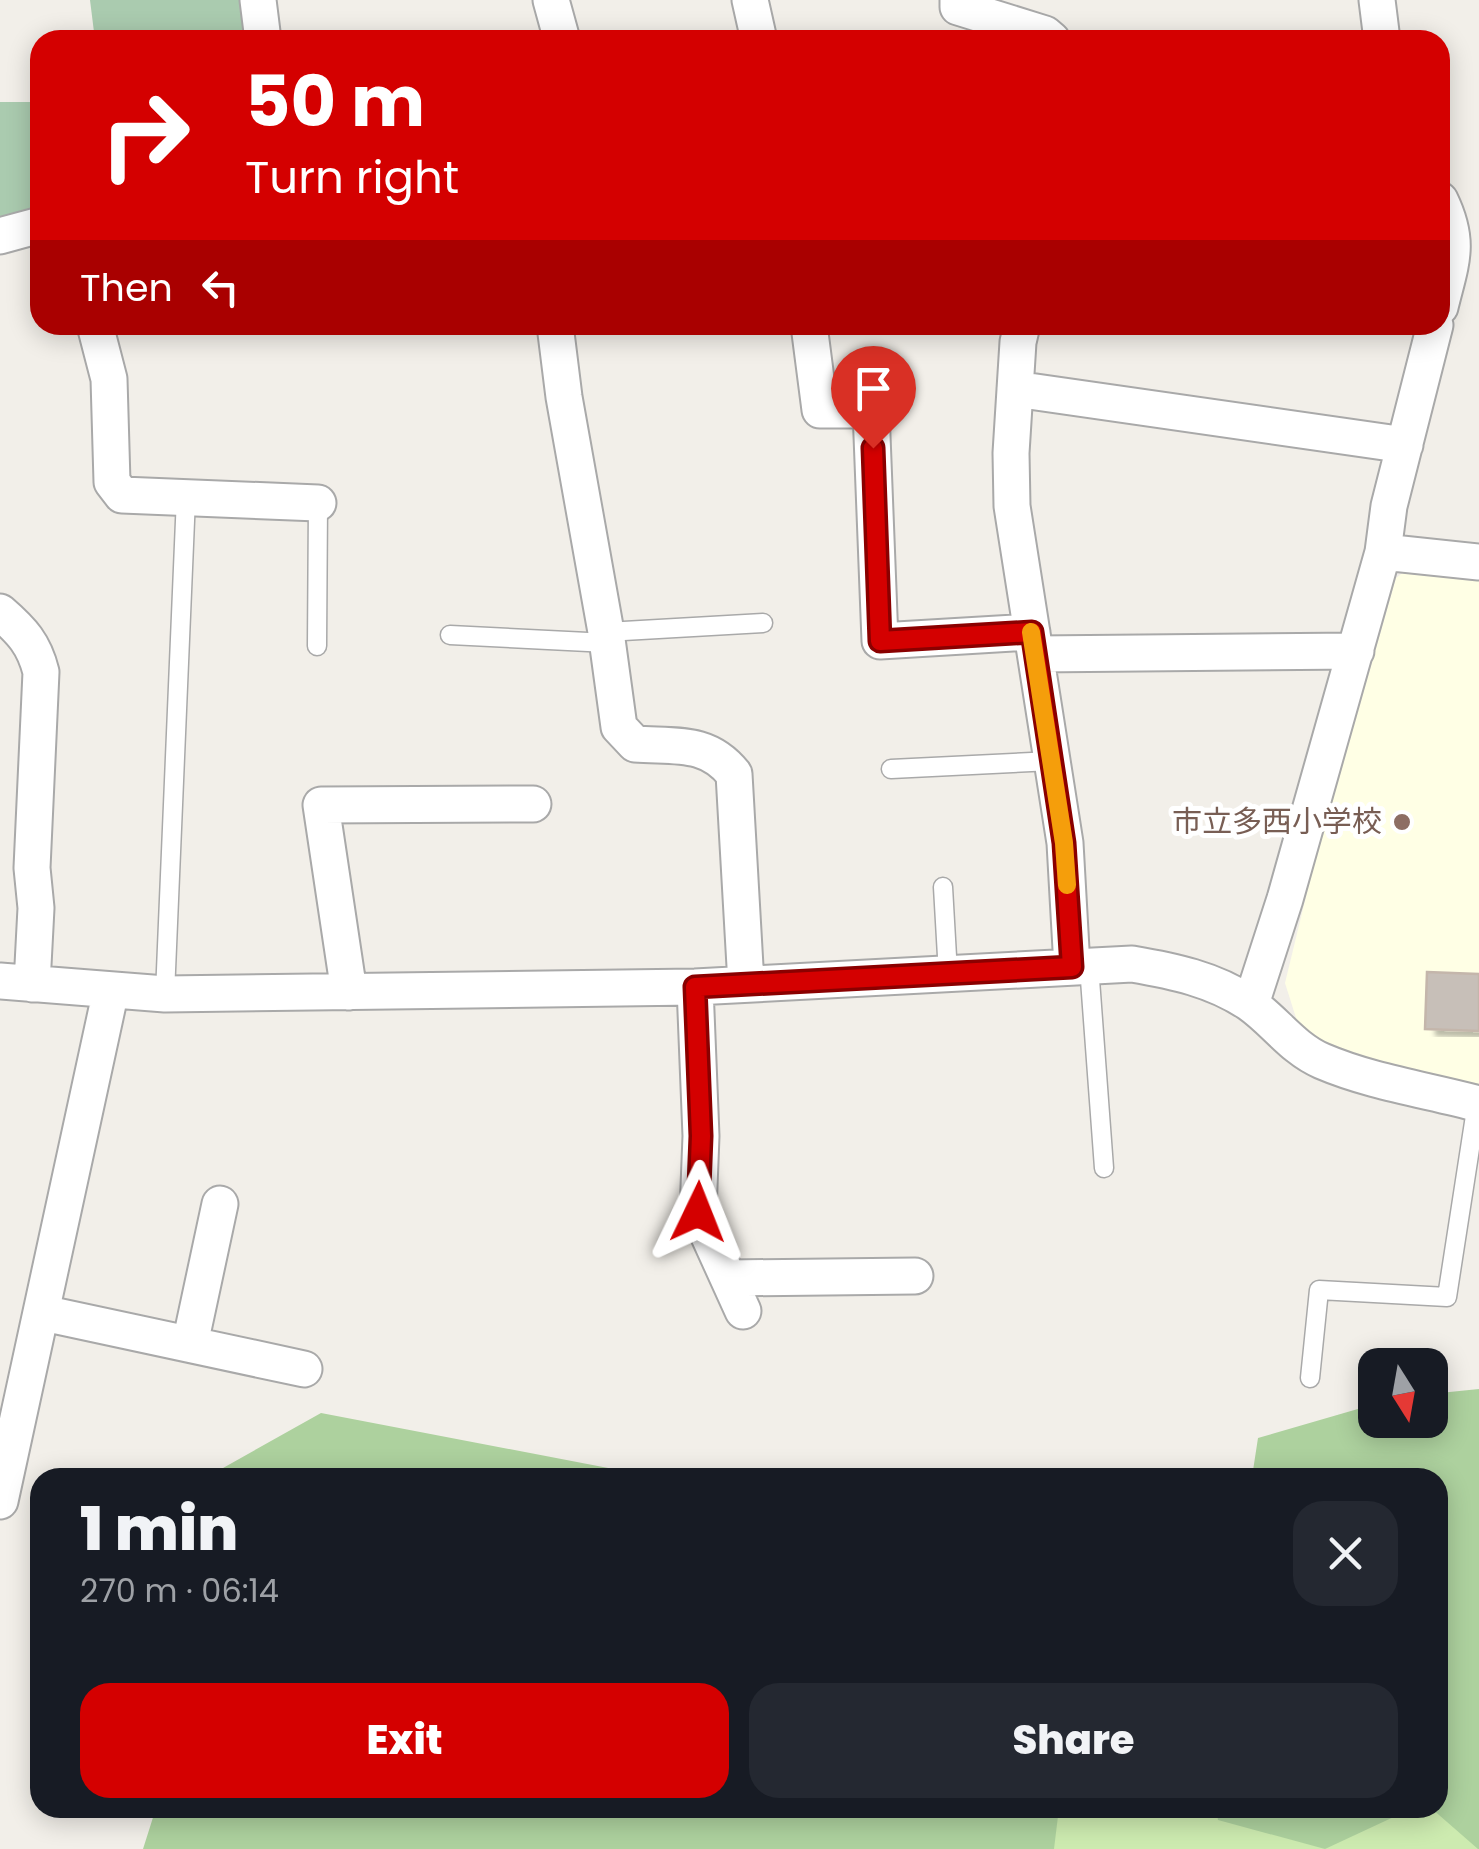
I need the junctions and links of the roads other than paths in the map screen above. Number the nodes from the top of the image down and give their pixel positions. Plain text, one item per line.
1 (258, 0) edge
2 (551, 0) edge
3 (750, 0) edge
4 (958, 0) edge
5 (1378, 0) edge
6 (262, 30) edge
7 (559, 30) edge
8 (757, 30) edge
9 (1032, 30) edge
10 (1381, 30) edge
11 (1457, 215) edge
12 (30, 228) edge
13 (0, 236) edge
14 (1450, 268) edge
15 (98, 335) edge
16 (556, 335) edge
17 (810, 335) edge
18 (1021, 335) edge
19 (1432, 335) edge
20 (1015, 389) junction
21 (1404, 445) junction
22 (186, 498) junction
23 (318, 502) joint
24 (1383, 552) junction
25 (1479, 562) edge
26 (0, 612) edge
27 (762, 623) dead end
28 (450, 635) dead end
29 (607, 638) junction
30 (1034, 643) junction
31 (317, 646) dead end
32 (1356, 651) junction
33 (1052, 761) junction
34 (891, 769) dead end
35 (533, 804) dead end
36 (944, 887) dead end
37 (1081, 966) junction
38 (948, 974) junction
39 (13, 982) edge
40 (746, 984) junction
41 (695, 987) junction
42 (112, 990) junction
43 (349, 992) junction
44 (165, 994) junction
45 (1251, 1004) junction
46 (1478, 1103) edge
47 (1104, 1168) dead end
48 (220, 1204) dead end
49 (915, 1276) dead end
50 (729, 1278) junction
51 (744, 1311) dead end
52 (43, 1312) junction
53 (190, 1344) junction
54 (304, 1369) dead end
55 (1310, 1378) dead end
56 (0, 1502) edge

1 - 6 street
2 - 7 street
3 - 8 street
4 - 9 street
5 - 10 street
11 - 14 street
12 - 13 street
15 - 22 street
16 - 29 street
17 - 30 street
18 - 20 street
19 - 21 street
20 - 21 street
20 - 30 street
21 - 24 street
22 - 23 street
22 - 44 lane
23 - 31 lane
24 - 25 street
24 - 32 street
26 - 39 street
27 - 29 lane
28 - 29 lane
29 - 40 street
30 - 32 street
30 - 33 street
32 - 45 street
33 - 34 lane
33 - 37 street
35 - 43 street
36 - 38 lane
37 - 38 street
37 - 45 street
37 - 47 lane
38 - 40 street
39 - 42 street
40 - 41 street
41 - 43 street
41 - 50 street
42 - 44 street
42 - 52 street
43 - 44 street
45 - 46 street
46 - 55 lane
48 - 53 street
49 - 50 street
50 - 51 street
52 - 53 street
52 - 56 street
53 - 54 street

